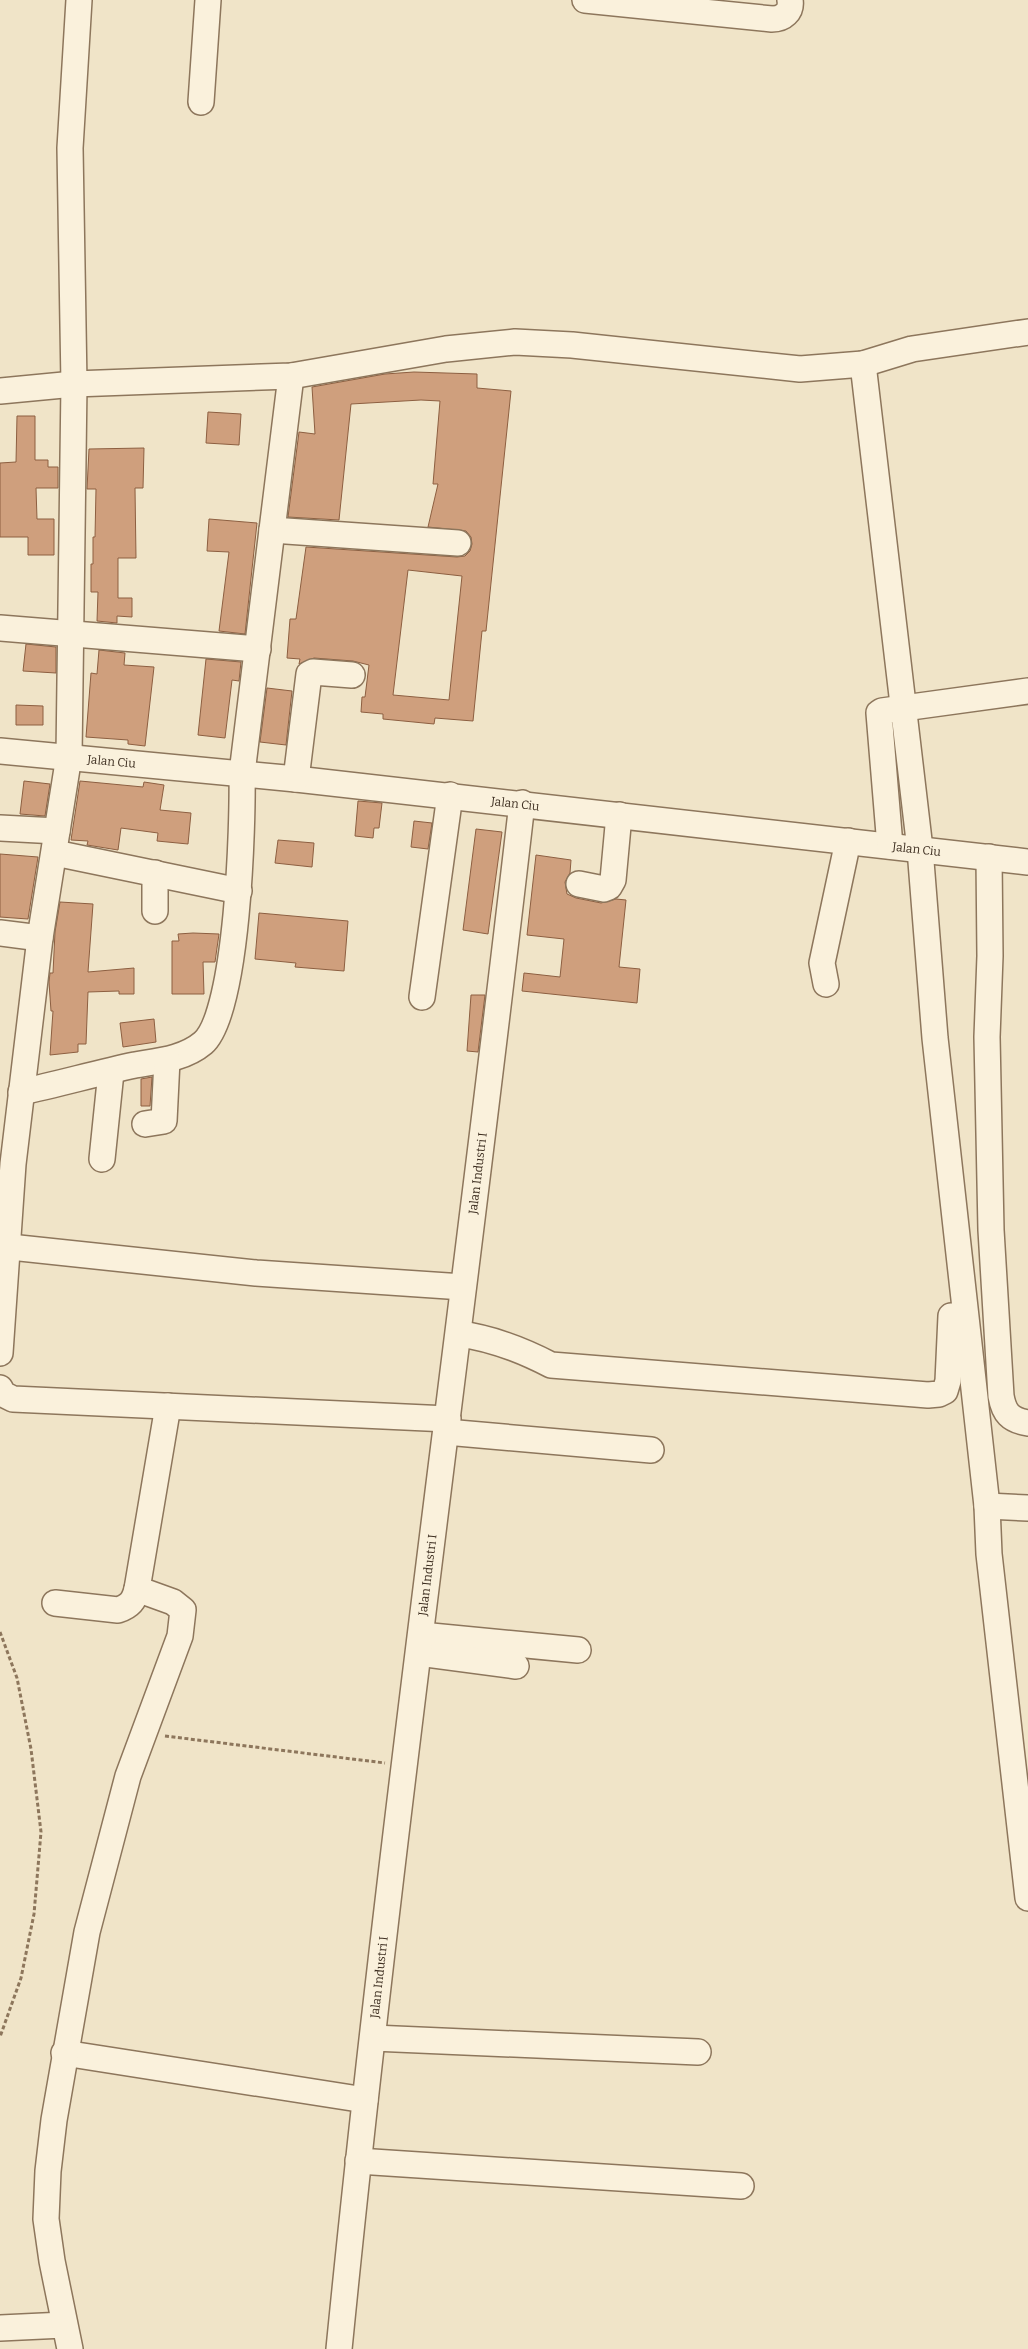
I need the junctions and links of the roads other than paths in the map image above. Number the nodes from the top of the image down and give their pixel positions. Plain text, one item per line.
1 (79, 0) edge
2 (208, 0) edge
3 (585, 0) edge
4 (790, 0) edge
5 (201, 102) dead end
6 (1028, 332) edge
7 (863, 364) junction
8 (291, 376) junction
9 (74, 384) junction
10 (0, 391) edge
11 (272, 530) junction
12 (458, 543) dead end
13 (0, 628) edge
14 (72, 633) junction
15 (258, 649) junction
16 (352, 675) dead end
17 (1028, 691) edge
18 (904, 708) junction
19 (0, 751) edge
20 (69, 756) junction
21 (242, 773) junction
22 (296, 779) junction
23 (450, 795) junction
24 (522, 803) junction
25 (619, 815) junction
26 (0, 828) edge
27 (848, 841) junction
28 (56, 842) junction
29 (890, 846) junction
30 (920, 849) junction
31 (989, 857) junction
32 (1028, 862) edge
33 (155, 873) junction
34 (579, 884) dead end
35 (239, 891) junction
36 (155, 911) dead end
37 (0, 932) edge
38 (40, 938) junction
39 (826, 984) dead end
40 (422, 997) dead end
41 (167, 1060) junction
42 (111, 1072) junction
43 (21, 1092) junction
44 (145, 1124) dead end
45 (102, 1159) dead end
46 (6, 1163) edge
47 (3, 1246) edge
48 (464, 1287) junction
49 (951, 1316) dead end
50 (459, 1334) junction
51 (0, 1346) edge
52 (0, 1388) edge
53 (168, 1406) junction
54 (1028, 1423) edge
55 (447, 1425) junction
56 (651, 1450) dead end
57 (986, 1506) junction
58 (1028, 1508) edge
59 (137, 1589) junction
60 (55, 1603) dead end
61 (420, 1644) junction
62 (578, 1650) dead end
63 (516, 1666) dead end
64 (1028, 1898) edge
65 (373, 2038) junction
66 (698, 2052) dead end
67 (64, 2053) junction
68 (365, 2100) junction
69 (358, 2161) junction
70 (741, 2186) dead end
71 (0, 2328) edge
72 (67, 2337) edge
73 (339, 2349) edge

1 - 9 street
2 - 5 street
3 - 4 street
6 - 7 street
7 - 8 street
7 - 18 street
8 - 9 street
8 - 11 street
9 - 10 street
9 - 14 street
11 - 12 street
11 - 15 street
13 - 14 street
14 - 15 street
14 - 20 street
15 - 21 street
16 - 22 street
17 - 18 street
18 - 29 street
18 - 30 street
19 - 20 street, Jalan Ciu
20 - 21 street, Jalan Ciu
20 - 28 street
21 - 22 street, Jalan Ciu
21 - 35 street
22 - 23 street, Jalan Ciu
23 - 24 street, Jalan Ciu
23 - 40 street
24 - 25 street, Jalan Ciu
24 - 48 street, Jalan Industri I
25 - 27 street, Jalan Ciu
25 - 34 street
26 - 28 street
27 - 29 street, Jalan Ciu
27 - 39 street
28 - 33 street
28 - 38 street
29 - 30 street, Jalan Ciu
30 - 31 street, Jalan Ciu
30 - 57 street
31 - 32 street, Jalan Ciu
31 - 54 street
33 - 35 street
33 - 36 street
35 - 41 street
37 - 38 street
38 - 43 street
41 - 42 street
41 - 44 street
42 - 43 street
42 - 45 street
43 - 46 street
46 - 47 street
47 - 48 street
47 - 51 street
48 - 50 street, Jalan Industri I
49 - 50 street
50 - 55 street, Jalan Industri I
52 - 53 street
53 - 55 street
53 - 59 street
55 - 56 street
55 - 61 street, Jalan Industri I
57 - 58 street
57 - 64 street
59 - 60 street
59 - 67 street
61 - 62 street
61 - 63 street
61 - 65 street, Jalan Industri I
65 - 66 street
65 - 68 street, Jalan Industri I
67 - 68 street
67 - 72 street
68 - 69 street, Jalan Industri I
69 - 70 street
69 - 73 street, Jalan Industri I
71 - 72 street

